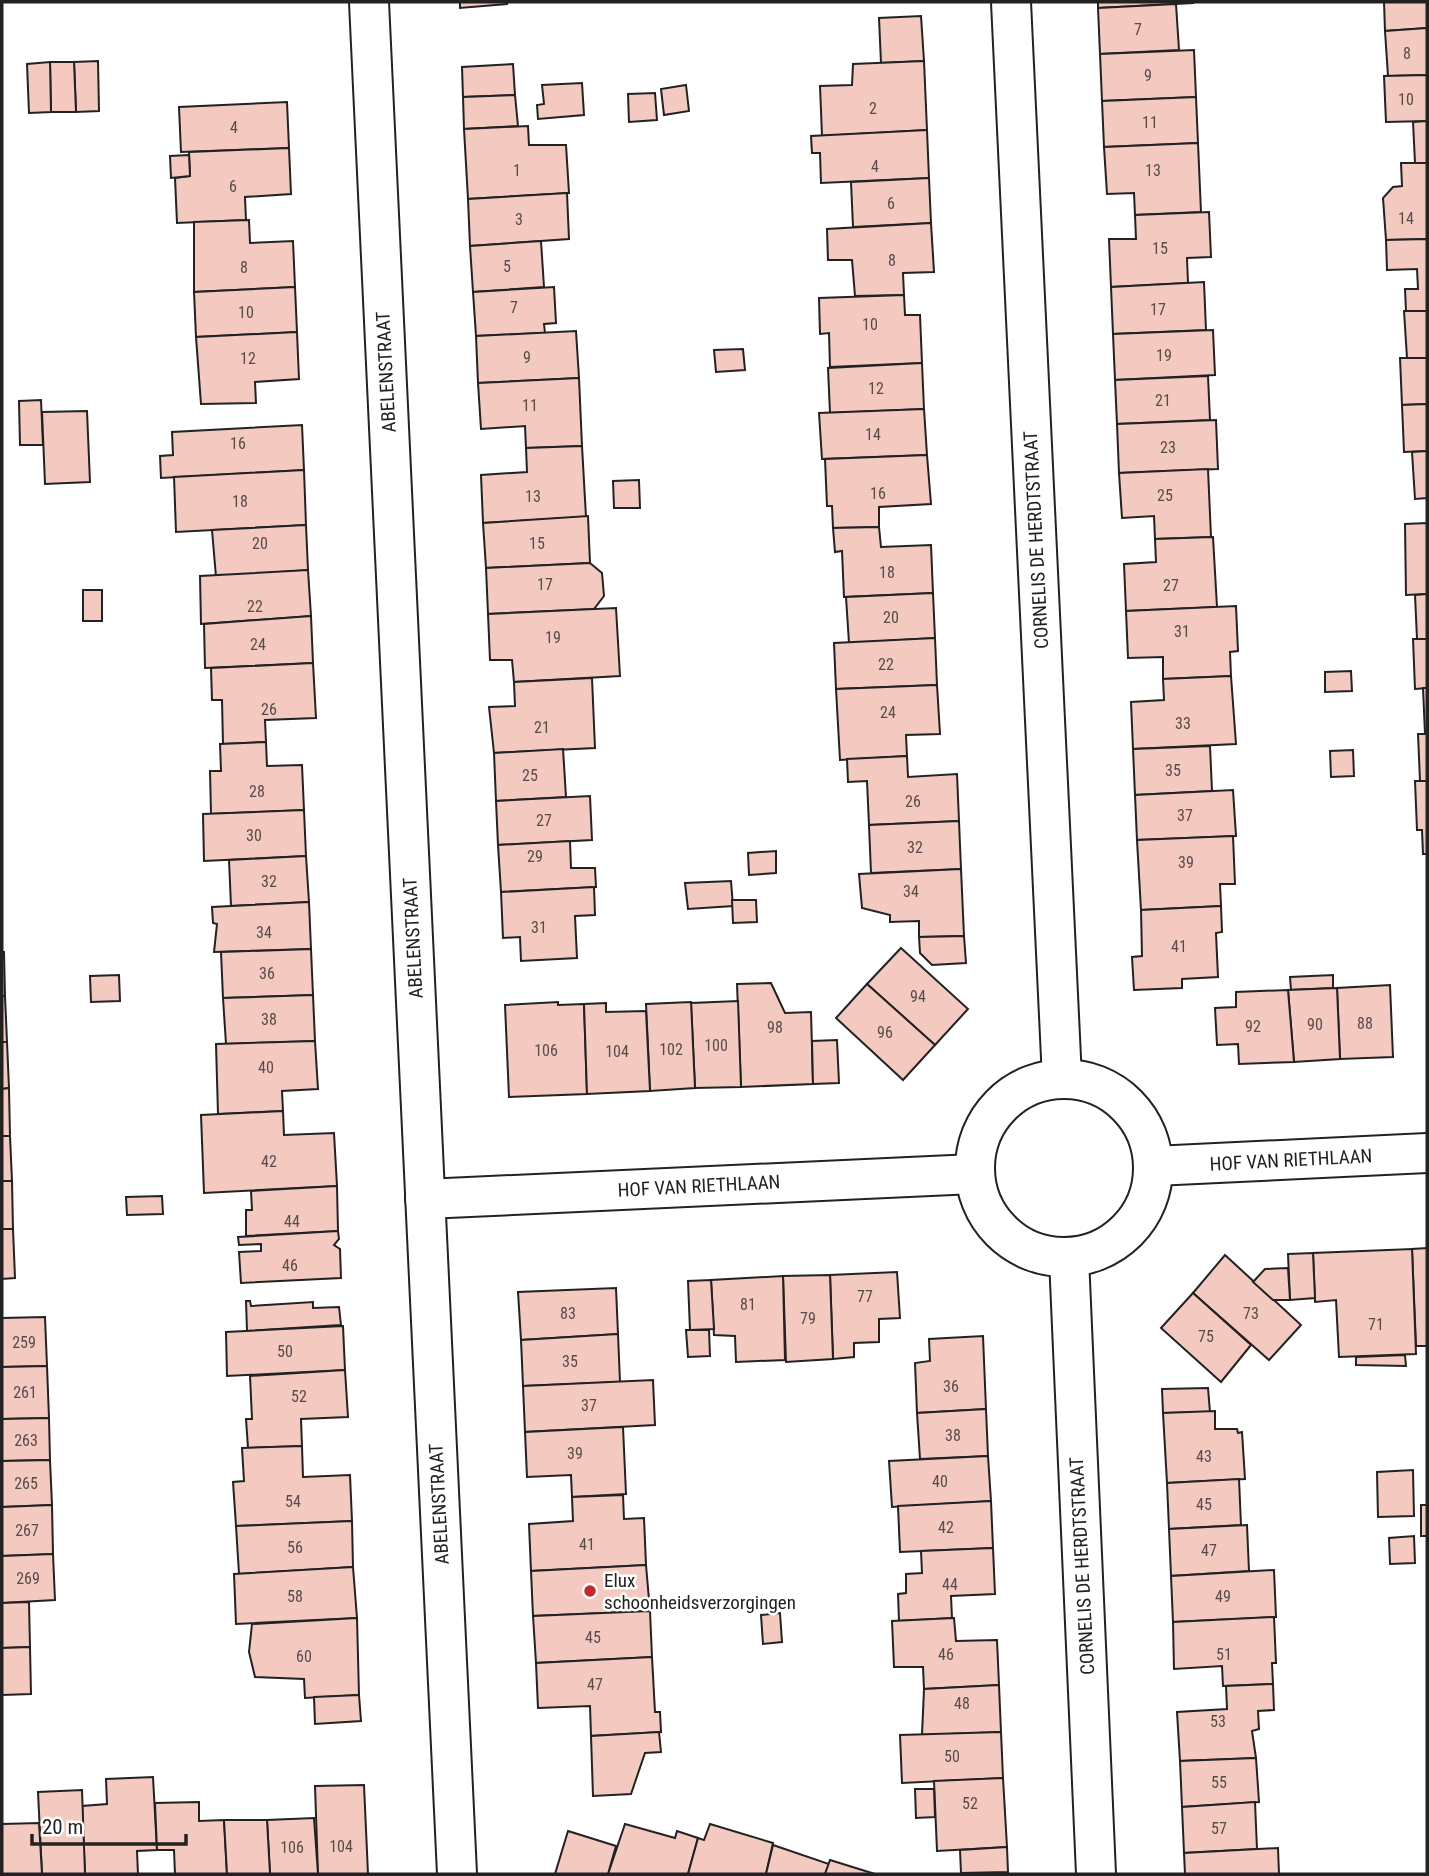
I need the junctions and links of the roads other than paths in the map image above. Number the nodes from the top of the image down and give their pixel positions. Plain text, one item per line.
1 (369, 2) edge
2 (1011, 2) edge
3 (1062, 1079) junction
4 (1427, 1153) edge
5 (1154, 1166) junction
6 (974, 1174) junction
7 (425, 1199) junction
8 (1069, 1258) junction
9 (457, 1874) edge
10 (1096, 1874) edge

1 - 7 street, ABELENSTRAAT
2 - 3 street, CORNELIS DE HERDTSTRAAT
3 - 5 street
3 - 6 street
4 - 5 street, HOF VAN RIETHLAAN
5 - 8 street
6 - 7 street, HOF VAN RIETHLAAN
6 - 8 street
7 - 9 street, ABELENSTRAAT
8 - 10 street, CORNELIS DE HERDTSTRAAT

